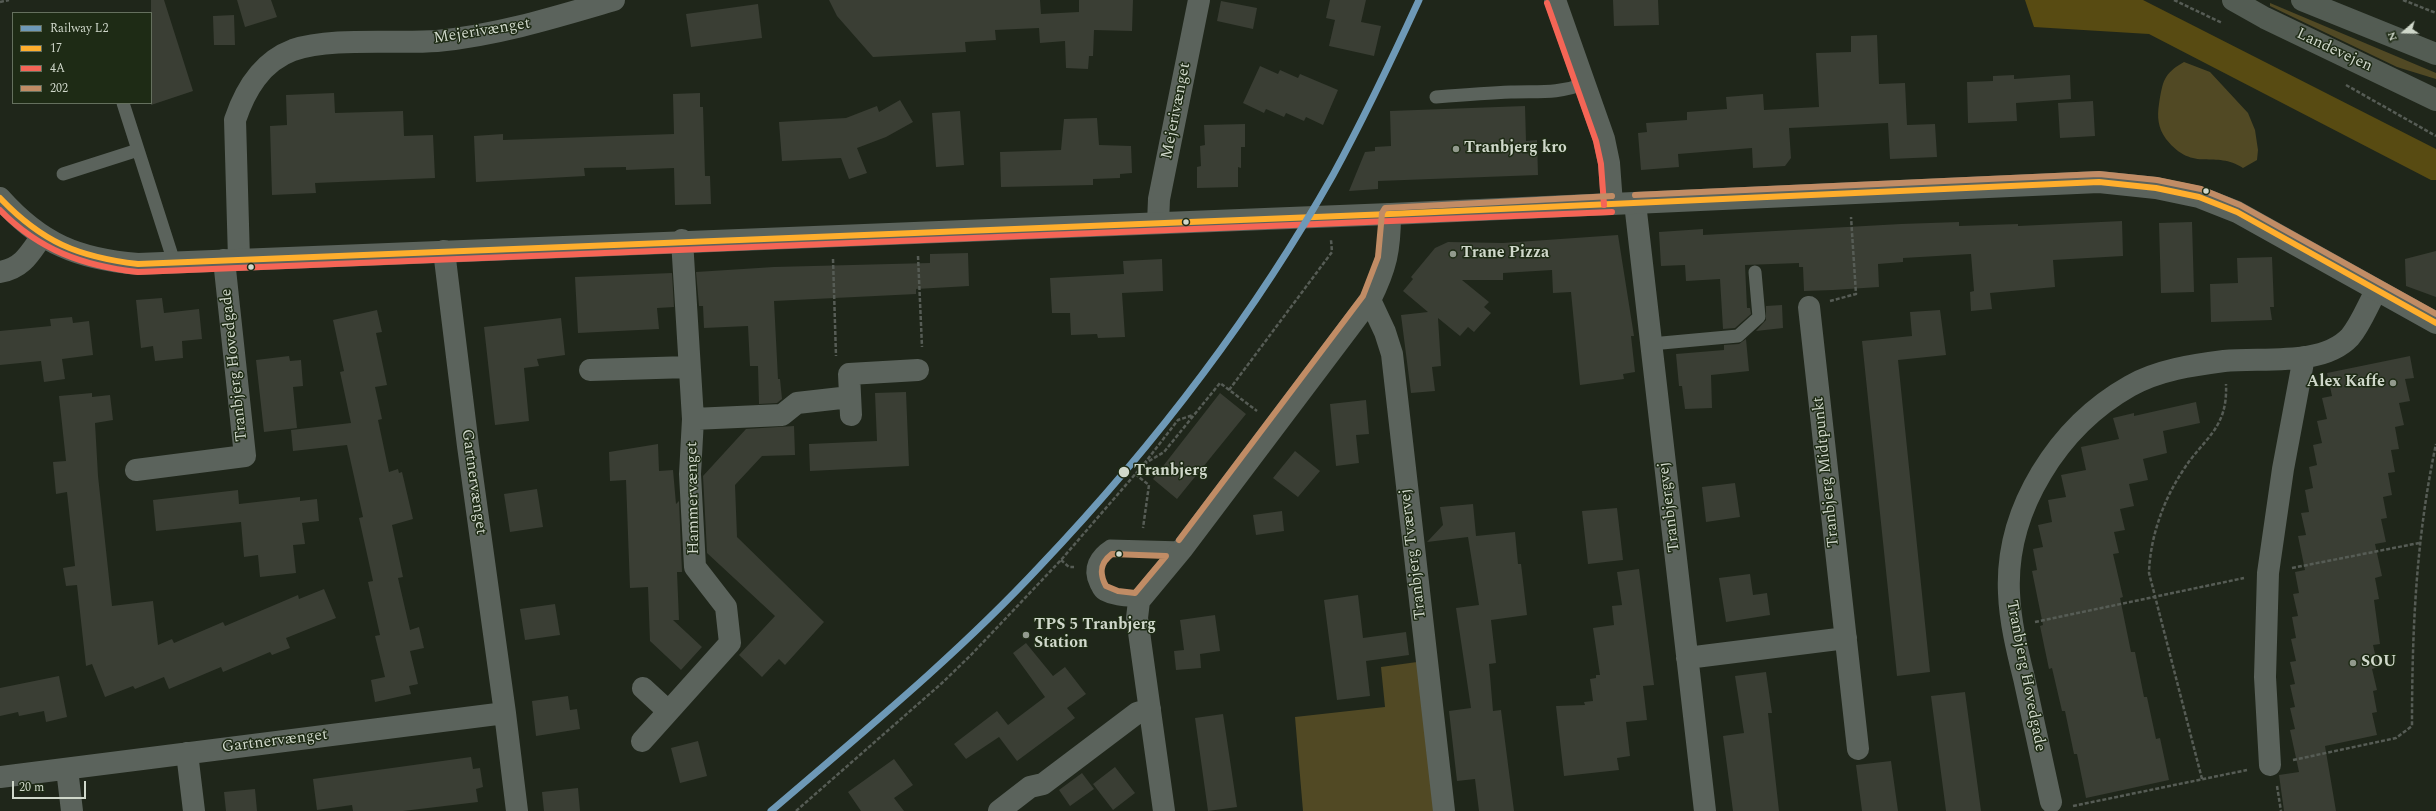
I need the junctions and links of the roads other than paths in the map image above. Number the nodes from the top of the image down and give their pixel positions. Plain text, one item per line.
1 (614, 0) edge
2 (1200, 0) edge
3 (1555, 0) edge
4 (2233, 0) edge
5 (2302, 0) edge
6 (2436, 54) edge
7 (1584, 84) junction
8 (1436, 97) dead end
9 (2436, 100) edge
10 (123, 104) edge
11 (138, 150) junction
12 (64, 174) dead end
13 (0, 198) edge
14 (1635, 203) junction
15 (1612, 204) junction
16 (1390, 214) junction
17 (1158, 223) junction
18 (42, 236) junction
19 (682, 240) junction
20 (444, 251) junction
21 (231, 260) junction
22 (174, 262) junction
23 (0, 272) edge
24 (1755, 272) dead end
25 (2376, 291) junction
26 (1370, 300) junction
27 (1809, 306) road end
28 (2436, 323) edge
29 (1651, 344) junction
30 (2304, 357) junction
31 (689, 367) junction
32 (590, 370) dead end
33 (918, 370) road end
34 (693, 419) junction
35 (136, 470) dead end
36 (1183, 548) junction
37 (1139, 601) junction
38 (1846, 638) junction
39 (1687, 658) junction
40 (644, 688) dead end
41 (1150, 708) junction
42 (668, 711) junction
43 (505, 713) junction
44 (642, 741) dead end
45 (1858, 749) dead end
46 (187, 753) junction
47 (67, 769) junction
48 (2273, 775) road end
49 (0, 777) edge
50 (2051, 802) road end
51 (72, 811) edge
52 (194, 811) edge
53 (517, 811) edge
54 (999, 811) edge
55 (1164, 811) edge
56 (1444, 811) edge
57 (1706, 811) edge

1 - 21 street, Mejerivænget
2 - 17 street, Mejerivænget
3 - 7 street
4 - 9 main road, Landevejen
5 - 6 main road, Landevejen
7 - 8 lane
7 - 15 street
10 - 11 lane
11 - 12 lane
11 - 22 lane
13 - 18 street
14 - 15 street
14 - 25 street
14 - 29 street, Tranbjergvej
15 - 16 street
16 - 17 street
16 - 26 street
17 - 19 street
18 - 22 street
18 - 23 street
19 - 20 street
19 - 31 street, Hammervænget
20 - 21 street
20 - 43 street, Gartnervænget
21 - 22 street
21 - 35 street, Tranbjerg Hovedgade
24 - 29 lane
25 - 28 street
25 - 30 street, Tranbjerg Hovedgade
26 - 36 street
26 - 56 street, Tranbjerg Tværvej
27 - 38 street, Tranbjerg Midtpunkt
29 - 39 street, Tranbjergvej
30 - 48 street
30 - 50 street, Tranbjerg Hovedgade
31 - 32 street
31 - 34 street, Hammervænget
33 - 34 street, Hammervænget
34 - 42 street, Hammervænget
36 - 37 street
36 - 37 lane
37 - 41 street
38 - 39 street
38 - 45 street, Tranbjerg Midtpunkt
39 - 57 street, Tranbjergvej
40 - 42 street
41 - 54 street
41 - 55 street
42 - 44 street, Hammervænget
43 - 46 street, Gartnervænget
43 - 53 street, Gartnervænget
46 - 47 street, Gartnervænget
46 - 52 street
47 - 49 street, Gartnervænget
47 - 51 street

